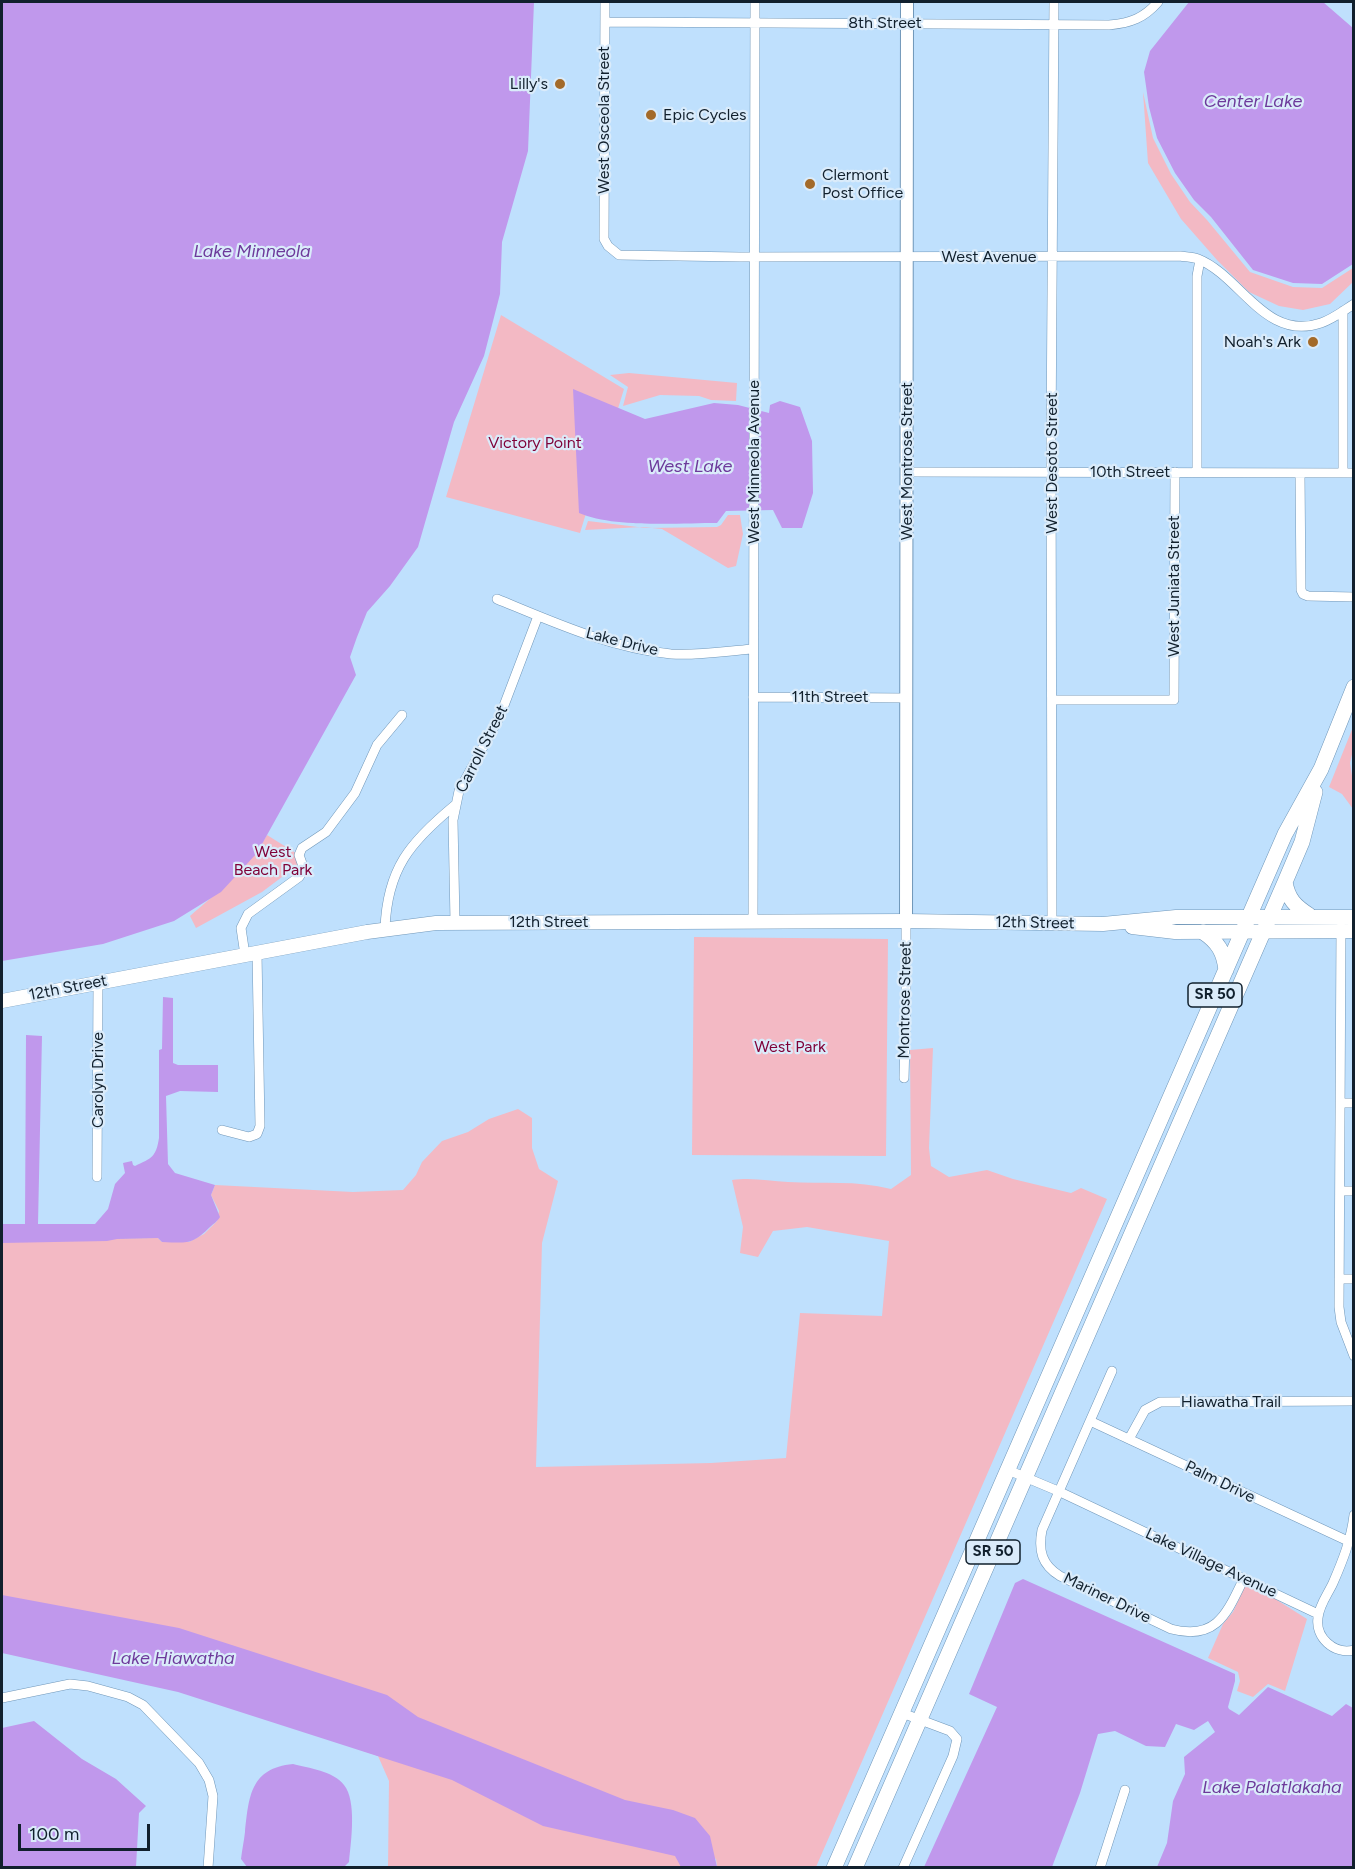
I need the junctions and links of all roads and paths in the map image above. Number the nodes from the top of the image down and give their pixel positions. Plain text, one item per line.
1 (605, 2) edge
2 (755, 2) edge
3 (907, 2) edge
4 (1054, 2) edge
5 (1158, 2) edge
6 (605, 22) junction
7 (754, 22) junction
8 (907, 23) junction
9 (1054, 23) junction
10 (604, 239) joint
11 (755, 257) junction
12 (908, 257) junction
13 (1052, 257) junction
14 (1200, 260) junction
15 (1353, 304) edge
16 (1343, 311) junction
17 (1052, 471) junction
18 (907, 472) junction
19 (1175, 472) junction
20 (1197, 472) junction
21 (1300, 473) junction
22 (1348, 473) edge
23 (1353, 597) edge
24 (497, 599) dead end
25 (538, 616) junction
26 (753, 649) junction
27 (1353, 687) edge
28 (753, 697) junction
29 (907, 698) junction
30 (1052, 700) junction
31 (402, 715) dead end
32 (1321, 769) junction
33 (455, 805) junction
34 (1285, 882) junction
35 (1309, 915) junction
36 (1250, 916) junction
37 (1270, 916) junction
38 (1347, 916) edge
39 (1176, 917) junction
40 (906, 921) junction
41 (455, 922) junction
42 (753, 922) junction
43 (1052, 924) junction
44 (1103, 924) junction
45 (385, 929) junction
46 (1347, 931) edge
47 (1175, 932) junction
48 (1203, 932) junction
49 (1243, 932) junction
50 (1263, 932) junction
51 (251, 954) junction
52 (1226, 970) junction
53 (98, 983) junction
54 (2, 1001) edge
55 (904, 1078) dead end
56 (1340, 1103) junction
57 (1353, 1103) edge
58 (222, 1130) dead end
59 (97, 1177) dead end
60 (1340, 1191) junction
61 (1353, 1191) edge
62 (1339, 1278) junction
63 (1353, 1279) edge
64 (1353, 1356) edge
65 (1112, 1371) dead end
66 (1353, 1401) edge
67 (1090, 1421) junction
68 (1129, 1439) junction
69 (1008, 1470) junction
70 (1025, 1477) junction
71 (1058, 1491) junction
72 (1353, 1515) edge
73 (1351, 1539) edge
74 (1244, 1578) junction
75 (1318, 1614) junction
76 (1353, 1650) edge
77 (2, 1698) edge
78 (902, 1713) junction
79 (920, 1720) junction
80 (1125, 1790) dead end
81 (208, 1868) edge
82 (834, 1868) edge
83 (855, 1868) edge
84 (903, 1868) edge
85 (1100, 1868) edge

1 - 6 street, West Osceola Street
2 - 7 street, West Minneola Avenue
3 - 8 street, West Montrose Street
4 - 9 street, West Desoto Street
5 - 9 street, 8th Street
6 - 7 street, 8th Street
6 - 10 street, West Osceola Street
7 - 8 street, 8th Street
7 - 11 street, West Minneola Avenue
8 - 9 street, 8th Street
8 - 12 street, West Montrose Street
9 - 13 street, West Desoto Street
10 - 11 street, West Avenue
11 - 12 street, West Avenue
11 - 26 street, West Minneola Avenue
12 - 13 street, West Avenue
12 - 18 street, West Montrose Street
13 - 14 street, West Avenue
13 - 17 street, West Desoto Street
14 - 16 street, West Avenue
14 - 20 street
15 - 16 street, West Avenue
16 - 22 street
17 - 18 street, 10th Street
17 - 19 street, 10th Street
17 - 30 street, West Desoto Street
18 - 29 street, West Montrose Street
19 - 20 street, 10th Street
19 - 30 street, West Juniata Street
20 - 21 street, 10th Street
21 - 22 street, 10th Street
21 - 23 street
24 - 25 street, Lake Drive
25 - 26 street, Lake Drive
25 - 33 street, Carroll Street
26 - 28 street, West Minneola Avenue
27 - 32 highway, SR 50
28 - 29 street, 11th Street
28 - 42 street, West Minneola Avenue
29 - 40 street, West Montrose Street
30 - 43 street, West Desoto Street
31 - 51 street
32 - 34 highway, SR 50
32 - 36 highway, SR 50
33 - 41 street, Carroll Street
33 - 45 street
34 - 35 highway
34 - 37 highway, SR 50
35 - 37 main road, 12th Street
35 - 38 main road, 12th Street
36 - 37 main road, 12th Street
36 - 39 main road, 12th Street
36 - 49 highway, SR 50
37 - 50 highway, SR 50
38 - 46 street
39 - 44 main road, 12th Street
39 - 47 street
40 - 42 main road, 12th Street
40 - 43 main road, 12th Street
40 - 55 street, Montrose Street
41 - 42 main road, 12th Street
41 - 45 main road, 12th Street
43 - 44 main road, 12th Street
44 - 47 main road, 12th Street
45 - 51 main road, 12th Street
46 - 50 main road, 12th Street
46 - 56 street
47 - 48 main road, 12th Street
48 - 49 main road, 12th Street
48 - 52 highway
49 - 50 main road, 12th Street
49 - 52 highway, SR 50
50 - 70 highway, SR 50
51 - 53 main road, 12th Street
51 - 58 street
52 - 69 highway, SR 50
53 - 54 main road, 12th Street
53 - 59 street, Carolyn Drive
56 - 57 street
56 - 60 street
60 - 61 street
60 - 62 street
62 - 63 street
62 - 64 street
65 - 67 street, Mariner Drive
66 - 68 street, Hiawatha Trail
67 - 68 street, Palm Drive
67 - 71 street, Mariner Drive
68 - 73 street, Palm Drive
69 - 70 street, Lake Village Avenue
69 - 78 highway, SR 50
70 - 71 street, Lake Village Avenue
70 - 79 highway, SR 50
71 - 74 street, Lake Village Avenue
71 - 74 street, Mariner Drive
72 - 73 street
73 - 75 street
74 - 75 street, Lake Village Avenue
75 - 76 street
77 - 81 street
78 - 79 street
78 - 82 highway, SR 50
79 - 83 highway, SR 50
79 - 84 street
80 - 85 street

